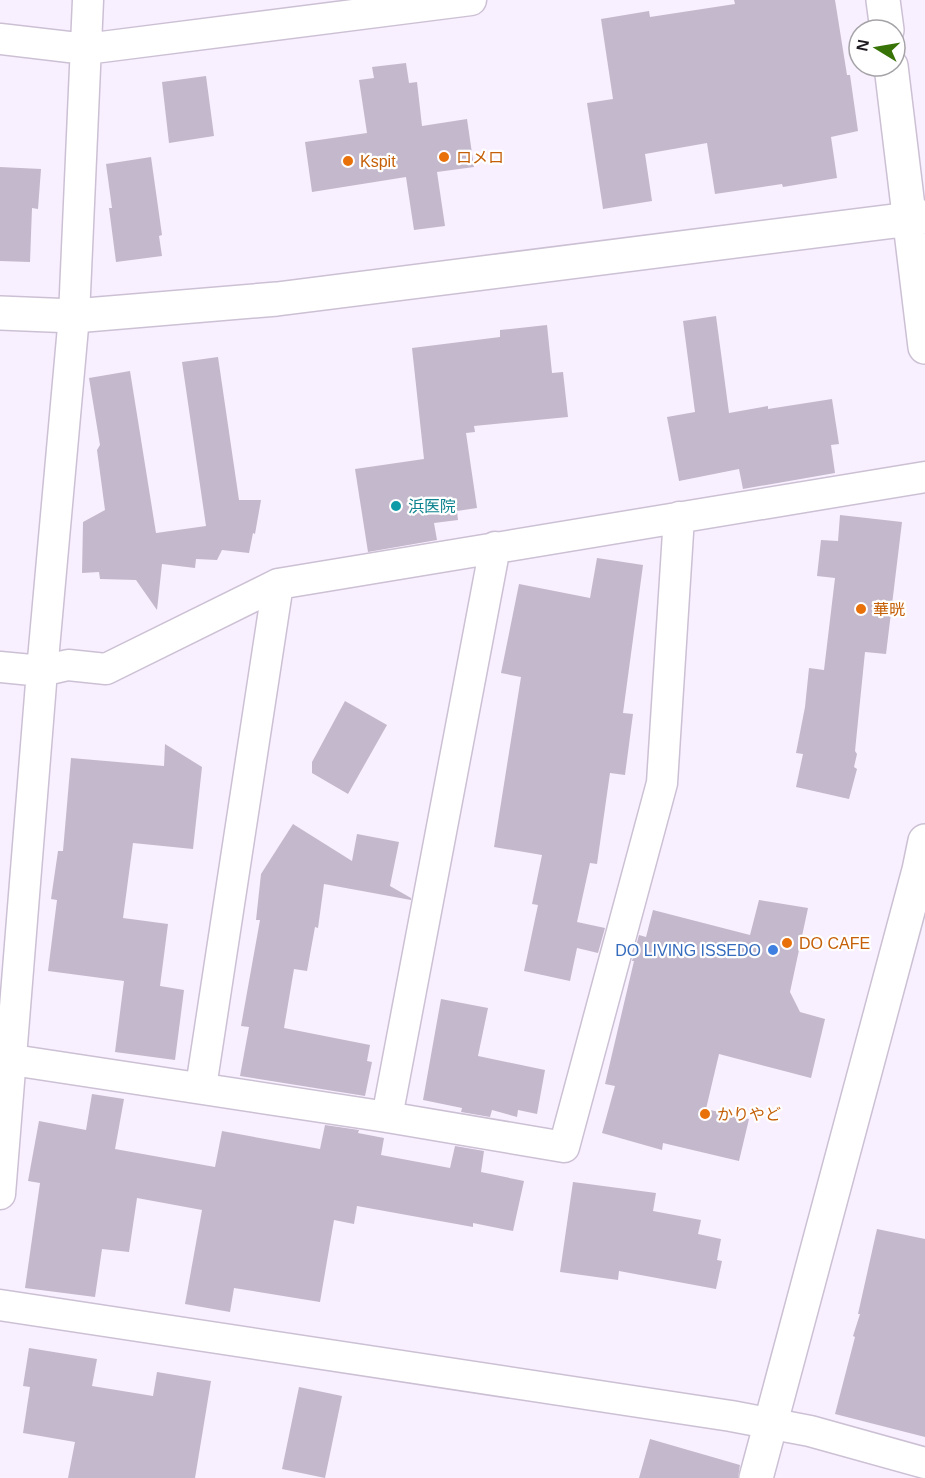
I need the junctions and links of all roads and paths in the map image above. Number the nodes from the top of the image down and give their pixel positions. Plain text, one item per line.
1 (88, 0) edge
2 (471, 0) edge
3 (883, 0) edge
4 (346, 8) edge
5 (885, 18) edge
6 (0, 39) edge
7 (86, 49) junction
8 (893, 78) edge
9 (918, 218) edge
10 (0, 313) edge
11 (74, 316) junction
12 (925, 347) edge
13 (925, 477) edge
14 (679, 517) junction
15 (495, 547) junction
16 (278, 584) junction
17 (0, 667) edge
18 (42, 671) junction
19 (925, 841) edge
20 (6, 1059) edge
21 (201, 1087) junction
22 (387, 1117) junction
23 (0, 1194) edge
24 (0, 1305) edge
25 (770, 1423) junction
26 (925, 1463) edge
27 (756, 1478) edge

1 - 7 street
2 - 4 street
3 - 5 street
4 - 7 street
6 - 7 street
7 - 11 street
8 - 9 street
9 - 11 street
9 - 12 street
10 - 11 street
11 - 18 street
13 - 14 street
14 - 15 street
14 - 22 street
15 - 16 street
15 - 22 street
16 - 18 street
16 - 21 street
17 - 18 street
18 - 20 street
19 - 25 street
20 - 21 street
20 - 23 street
21 - 22 street
24 - 25 street
25 - 26 street
25 - 27 street

